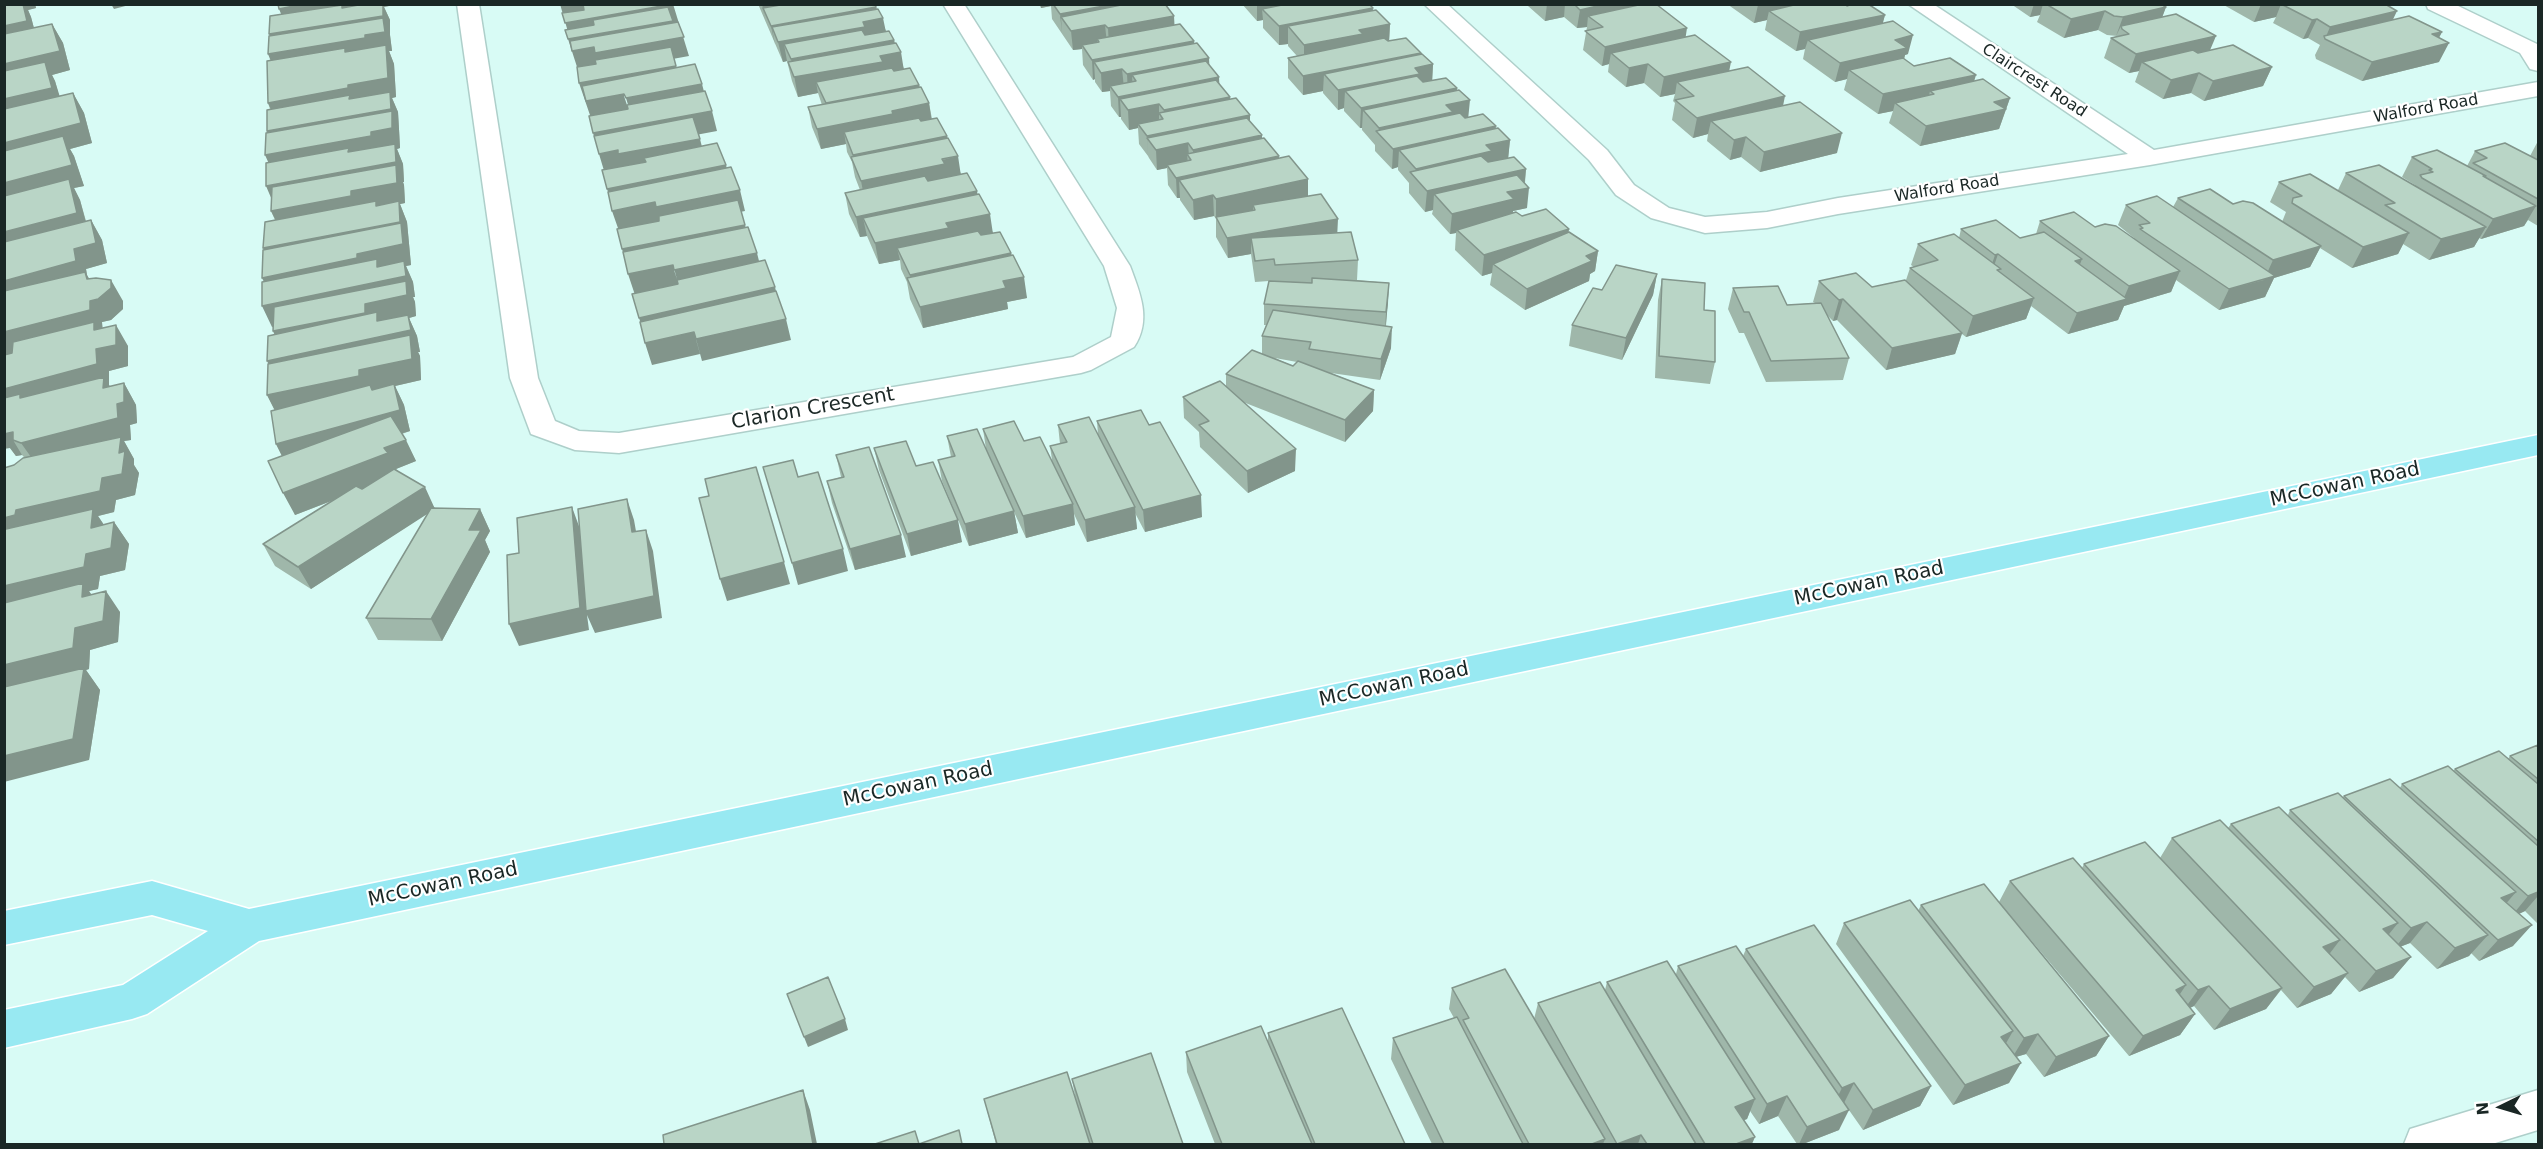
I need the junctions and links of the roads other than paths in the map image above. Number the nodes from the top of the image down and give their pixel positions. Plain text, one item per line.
1 (468, 4) edge
2 (953, 4) edge
3 (1434, 4) edge
4 (1918, 4) edge
5 (2436, 4) edge
6 (2538, 64) edge
7 (2538, 89) edge
8 (2150, 158) junction
9 (2538, 445) edge
10 (249, 926) junction
11 (4, 928) edge
12 (4, 1029) edge
13 (2538, 1110) edge
14 (2426, 1144) edge

1 - 2 street, Clarion Crescent
3 - 8 street, Walford Road
4 - 8 street, Claircrest Road
5 - 6 street
7 - 8 street, Walford Road
9 - 10 main road, McCowan Road
10 - 11 main road, McCowan Road
10 - 12 main road, McCowan Road
13 - 14 street

